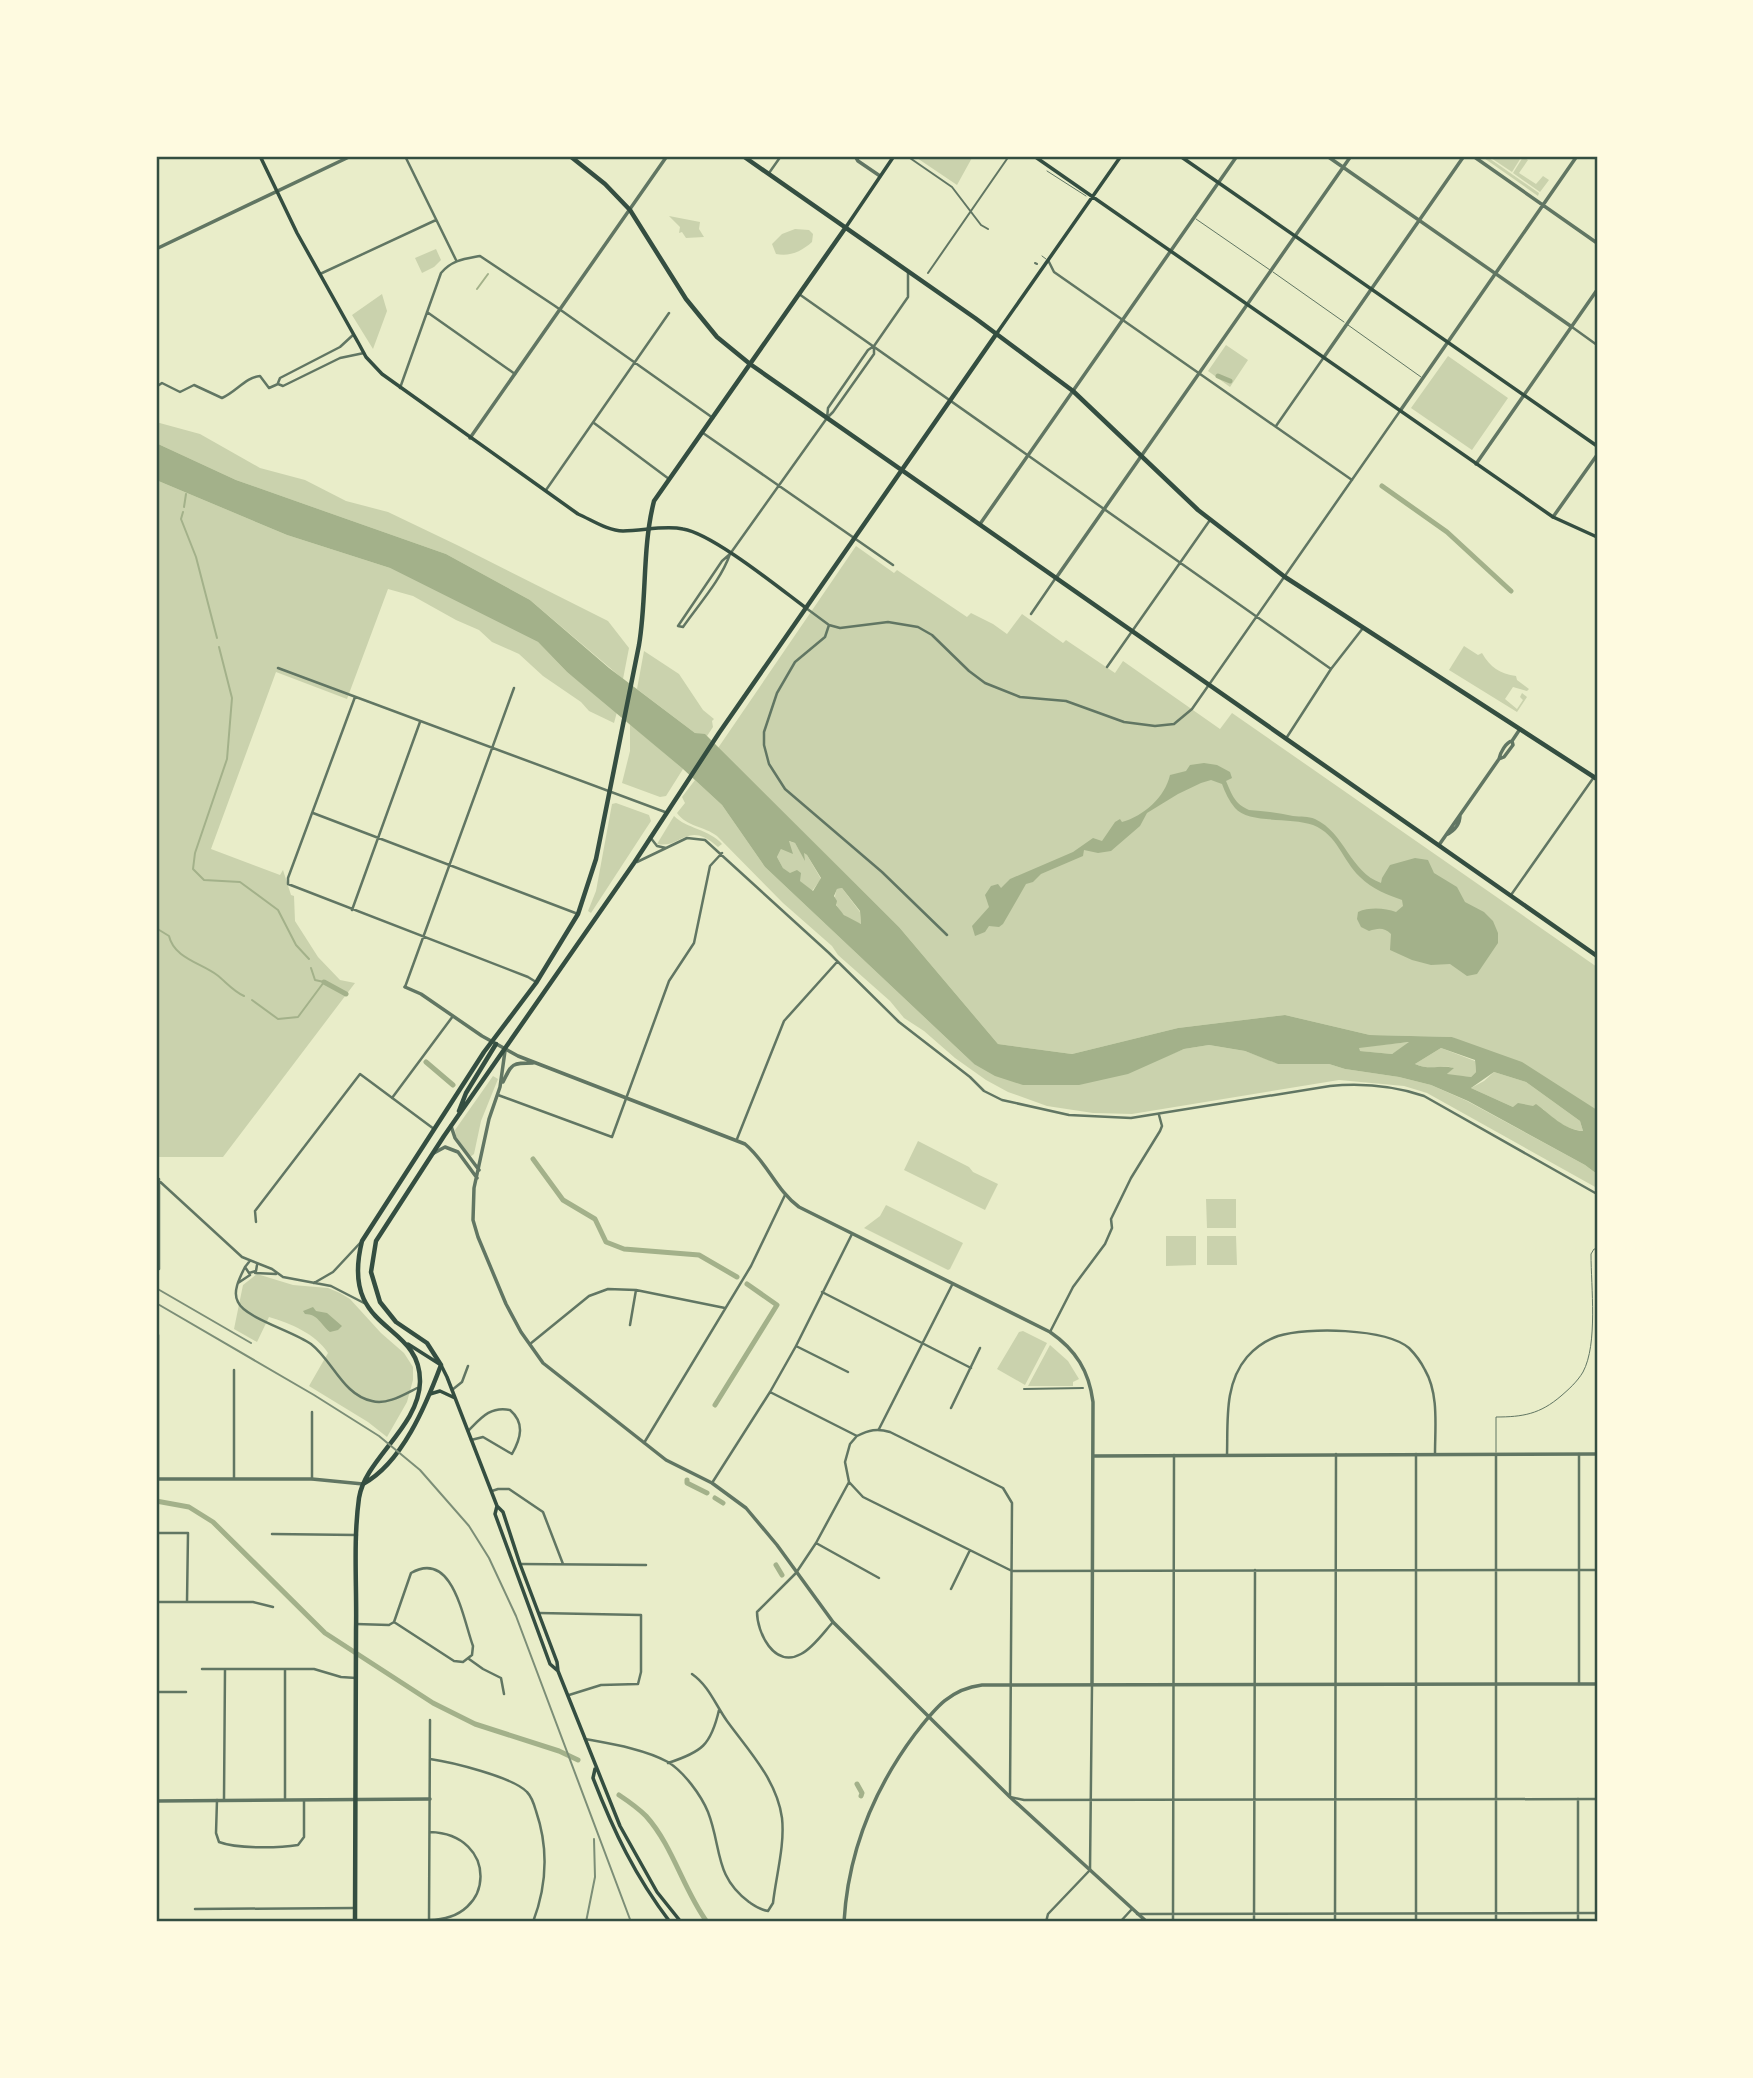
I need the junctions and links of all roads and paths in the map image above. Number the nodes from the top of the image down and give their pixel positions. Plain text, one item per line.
1 (260, 156) edge
2 (351, 156) edge
3 (405, 156) edge
4 (570, 156) edge
5 (667, 156) edge
6 (743, 156) edge
7 (781, 156) edge
8 (855, 156) edge
9 (894, 156) edge
10 (907, 156) edge
11 (1009, 156) edge
12 (1034, 156) edge
13 (1121, 156) edge
14 (1180, 156) edge
15 (1237, 156) edge
16 (1327, 156) edge
17 (1351, 156) edge
18 (1464, 156) edge
19 (1473, 156) edge
20 (1577, 156) edge
21 (1343, 167) junction
22 (1047, 171) dead end
23 (769, 174) junction
24 (880, 176) junction
25 (1219, 182) junction
26 (277, 191) junction
27 (1093, 196) junction
28 (1544, 205) junction
29 (630, 210) junction
30 (971, 211) junction
31 (1194, 217) junction
32 (436, 220) junction
33 (1419, 220) junction
34 (846, 227) junction
35 (988, 229) dead end
36 (1295, 235) junction
37 (1597, 243) edge
38 (156, 249) edge
39 (1171, 250) junction
40 (1042, 256) dead end
41 (456, 260) junction
42 (1048, 260) junction
43 (1271, 270) junction
44 (909, 271) junction
45 (928, 273) dead end
46 (320, 274) junction
47 (1496, 274) junction
48 (1371, 289) junction
49 (1597, 290) edge
50 (799, 294) junction
51 (1247, 304) junction
52 (560, 310) junction
53 (427, 312) junction
54 (669, 313) dead end
55 (1123, 319) junction
56 (1347, 324) junction
57 (1572, 327) junction
58 (997, 334) junction
59 (354, 335) junction
60 (1448, 342) junction
61 (1597, 345) edge
62 (874, 346) junction
63 (364, 353) junction
64 (1324, 357) junction
65 (635, 362) junction
66 (750, 364) junction
67 (1199, 372) junction
68 (515, 374) junction
69 (1423, 378) junction
70 (278, 384) junction
71 (156, 387) edge
72 (400, 388) junction
73 (1073, 391) junction
74 (1524, 395) junction
75 (950, 402) junction
76 (1400, 411) junction
77 (713, 418) junction
78 (827, 418) junction
79 (593, 422) junction
80 (1276, 426) junction
81 (702, 433) junction
82 (470, 438) junction
83 (1597, 446) edge
84 (1141, 455) junction
85 (1597, 455) edge
86 (1027, 456) junction
87 (1476, 464) junction
88 (902, 470) junction
89 (669, 480) junction
90 (1352, 480) junction
91 (779, 486) junction
92 (546, 490) junction
93 (1104, 509) junction
94 (1553, 517) junction
95 (1210, 520) junction
96 (979, 524) junction
97 (647, 529) junction
98 (1597, 537) edge
99 (854, 539) junction
100 (730, 554) junction
101 (1181, 563) junction
102 (893, 565) dead end
103 (1284, 577) junction
104 (1056, 578) junction
105 (806, 608) junction
106 (1031, 614) dead end
107 (1257, 616) junction
108 (829, 625) junction
109 (1363, 628) junction
110 (1133, 631) junction
111 (1107, 667) dead end
112 (278, 668) dead end
113 (1331, 668) junction
114 (1209, 685) junction
115 (514, 688) dead end
116 (355, 697) junction
117 (420, 722) junction
118 (1520, 729) junction
119 (1286, 738) junction
120 (492, 748) junction
121 (1596, 778) edge
122 (610, 791) junction
123 (666, 812) junction
124 (312, 813) junction
125 (650, 837) junction
126 (378, 838) junction
127 (1439, 845) junction
128 (666, 848) junction
129 (722, 853) junction
130 (634, 863) junction
131 (450, 865) junction
132 (1511, 895) junction
133 (352, 910) junction
134 (578, 914) junction
135 (947, 936) dead end
136 (423, 937) junction
137 (1597, 956) edge
138 (837, 962) junction
139 (536, 983) junction
140 (405, 987) joint
141 (453, 1016) junction
142 (493, 1042) junction
143 (505, 1049) junction
144 (536, 1063) junction
145 (500, 1087) junction
146 (498, 1095) junction
147 (393, 1098) junction
148 (627, 1098) junction
149 (1159, 1114) junction
150 (456, 1119) junction
151 (451, 1126) junction
152 (434, 1129) junction
153 (737, 1139) junction
154 (433, 1154) junction
155 (479, 1170) junction
156 (157, 1178) edge
157 (477, 1178) junction
158 (1597, 1194) edge
159 (785, 1195) junction
160 (256, 1222) dead end
161 (852, 1234) junction
162 (362, 1241) junction
163 (1597, 1249) edge
164 (242, 1257) junction
165 (254, 1263) junction
166 (245, 1267) junction
167 (159, 1269) dead end
168 (253, 1273) junction
169 (276, 1274) junction
170 (238, 1283) junction
171 (314, 1283) junction
172 (953, 1284) junction
173 (636, 1290) junction
174 (822, 1292) junction
175 (364, 1303) junction
176 (725, 1308) junction
177 (630, 1325) dead end
178 (1050, 1332) junction
179 (158, 1335) dead end
180 (403, 1341) junction
181 (922, 1343) junction
182 (530, 1345) junction
183 (796, 1346) junction
184 (980, 1348) dead end
185 (441, 1365) junction
186 (468, 1366) dead end
187 (971, 1368) junction
188 (234, 1370) dead end
189 (848, 1372) dead end
190 (420, 1387) junction
191 (1083, 1388) dead end
192 (1024, 1389) dead end
193 (452, 1390) junction
194 (770, 1392) junction
195 (430, 1394) junction
196 (455, 1398) junction
197 (951, 1408) dead end
198 (312, 1412) dead end
199 (880, 1429) junction
200 (468, 1431) junction
201 (857, 1436) junction
202 (471, 1440) junction
203 (644, 1443) junction
204 (1227, 1454) junction
205 (1336, 1454) junction
206 (1416, 1454) junction
207 (1435, 1454) junction
208 (1496, 1454) junction
209 (1579, 1454) junction
210 (1597, 1454) edge
211 (1174, 1455) junction
212 (1093, 1456) junction
213 (157, 1479) edge
214 (234, 1479) junction
215 (312, 1479) junction
216 (849, 1482) junction
217 (712, 1483) junction
218 (363, 1484) junction
219 (492, 1491) junction
220 (497, 1506) junction
221 (156, 1534) edge
222 (272, 1534) dead end
223 (357, 1535) junction
224 (816, 1543) junction
225 (971, 1550) junction
226 (520, 1564) junction
227 (563, 1564) junction
228 (646, 1565) dead end
229 (1255, 1570) junction
230 (1336, 1570) junction
231 (1415, 1570) junction
232 (1498, 1570) junction
233 (1579, 1570) junction
234 (1597, 1570) edge
235 (1012, 1571) junction
236 (1093, 1571) junction
237 (1174, 1571) junction
238 (796, 1573) junction
239 (879, 1577) dead end
240 (951, 1589) dead end
241 (156, 1602) edge
242 (187, 1602) junction
243 (272, 1606) dead end
244 (539, 1613) junction
245 (394, 1622) junction
246 (833, 1622) junction
247 (356, 1624) junction
248 (469, 1659) junction
249 (225, 1669) junction
250 (285, 1669) junction
251 (202, 1670) dead end
252 (558, 1671) junction
253 (692, 1674) dead end
254 (356, 1678) junction
255 (1416, 1684) junction
256 (1497, 1684) junction
257 (1578, 1684) junction
258 (1597, 1684) edge
259 (1011, 1685) junction
260 (1092, 1685) junction
261 (1173, 1685) junction
262 (1254, 1685) junction
263 (1335, 1685) junction
264 (156, 1692) edge
265 (186, 1692) dead end
266 (504, 1694) dead end
267 (569, 1695) junction
268 (719, 1710) junction
269 (929, 1717) junction
270 (430, 1720) dead end
271 (585, 1739) junction
272 (430, 1759) junction
273 (668, 1763) junction
274 (596, 1767) junction
275 (1010, 1797) junction
276 (430, 1799) junction
277 (1092, 1799) junction
278 (1173, 1799) junction
279 (1254, 1799) junction
280 (1335, 1799) junction
281 (1416, 1799) junction
282 (1497, 1799) junction
283 (1578, 1799) junction
284 (1597, 1799) edge
285 (217, 1800) junction
286 (224, 1800) junction
287 (285, 1800) junction
288 (355, 1800) junction
289 (156, 1801) edge
290 (304, 1801) junction
291 (429, 1832) junction
292 (156, 1851) edge
293 (1090, 1870) junction
294 (355, 1908) junction
295 (195, 1909) dead end
296 (1132, 1909) junction
297 (1137, 1913) junction
298 (1173, 1913) junction
299 (1254, 1913) junction
300 (1335, 1913) junction
301 (1416, 1913) junction
302 (1496, 1913) junction
303 (1578, 1913) junction
304 (1597, 1913) edge
305 (156, 1919) edge
306 (429, 1921) edge
307 (355, 1922) edge
308 (533, 1922) edge
309 (670, 1922) edge
310 (681, 1922) edge
311 (844, 1922) edge
312 (1046, 1922) edge
313 (1120, 1922) edge
314 (1147, 1922) edge
315 (1173, 1922) edge
316 (1254, 1922) edge
317 (1335, 1922) edge
318 (1416, 1922) edge
319 (1496, 1922) edge
320 (1578, 1922) edge

1 - 26 main road
2 - 26 street
3 - 32 street
4 - 29 main road
5 - 29 street
6 - 23 main road
7 - 23 street
8 - 24 street
9 - 24 main road
10 - 30 street
11 - 30 street
12 - 27 main road
13 - 27 main road
14 - 25 main road
15 - 25 street
16 - 21 street
17 - 21 street
18 - 33 street
19 - 28 street
20 - 28 street
21 - 33 street
21 - 36 street
22 - 27 lane
23 - 34 main road
24 - 34 main road
25 - 31 street
25 - 36 main road
26 - 38 street
26 - 46 main road
27 - 39 main road
27 - 42 main road
28 - 37 street
28 - 47 street
29 - 52 street
29 - 66 main road
30 - 35 street
30 - 45 street
31 - 39 street
31 - 43 lane
32 - 41 street
32 - 46 street
33 - 47 street
33 - 48 street
34 - 44 main road
34 - 50 main road
36 - 43 street
36 - 48 main road
39 - 51 main road
39 - 55 street
40 - 42 lane
41 - 52 street
41 - 53 street
42 - 55 street
42 - 58 main road
43 - 51 street
43 - 56 lane
44 - 58 main road
44 - 62 street
46 - 59 main road
47 - 57 street
47 - 60 street
48 - 56 street
48 - 60 main road
49 - 57 street
50 - 62 street
50 - 66 main road
51 - 64 main road
51 - 67 street
52 - 65 street
52 - 68 street
53 - 68 street
53 - 72 street
54 - 65 street
55 - 67 street
55 - 73 street
56 - 64 street
56 - 69 lane
57 - 61 street
57 - 74 street
58 - 73 main road
58 - 75 main road
59 - 63 main road
59 - 70 street
60 - 69 street
60 - 74 main road
62 - 75 street
62 - 78 street
62 - 78 street
63 - 70 street
63 - 72 main road
64 - 76 main road
64 - 80 street
65 - 77 street
65 - 79 street
66 - 77 main road
66 - 78 main road
67 - 80 street
67 - 84 street
68 - 82 street
69 - 76 street
70 - 71 street
72 - 82 main road
73 - 84 main road
73 - 86 street
74 - 83 main road
74 - 87 street
75 - 86 street
75 - 88 main road
76 - 87 main road
76 - 90 street
77 - 81 main road
78 - 88 main road
78 - 91 street
79 - 89 street
79 - 92 street
80 - 90 street
81 - 89 main road
81 - 91 street
82 - 92 main road
84 - 93 street
84 - 95 main road
85 - 94 street
86 - 93 street
86 - 96 street
87 - 94 main road
88 - 96 main road
88 - 99 main road
89 - 97 main road
90 - 103 street
91 - 99 street
91 - 100 street
92 - 97 main road
93 - 101 street
93 - 104 street
94 - 98 main road
95 - 101 street
95 - 103 main road
96 - 104 main road
97 - 100 main road
97 - 122 main road
99 - 102 street
99 - 105 main road
100 - 100 street
100 - 105 main road
101 - 107 street
101 - 110 street
103 - 107 street
103 - 109 main road
104 - 106 street
104 - 110 main road
105 - 108 street
105 - 123 main road
107 - 113 street
107 - 114 street
108 - 114 street
108 - 135 street
109 - 113 street
109 - 118 main road
110 - 111 street
110 - 114 main road
112 - 116 street
113 - 119 street
114 - 119 main road
115 - 120 street
116 - 117 street
116 - 124 street
117 - 120 street
117 - 126 street
118 - 121 main road
118 - 127 street
119 - 127 main road
120 - 122 street
120 - 131 street
121 - 132 street
122 - 123 street
122 - 134 main road
123 - 125 main road
124 - 126 street
124 - 133 street
125 - 128 street
125 - 130 main road
126 - 131 street
126 - 133 street
127 - 132 main road
128 - 129 street
128 - 130 street
129 - 138 street
129 - 148 street
130 - 143 main road
131 - 134 street
131 - 136 street
132 - 137 main road
133 - 136 street
134 - 139 main road
136 - 139 street
136 - 140 street
138 - 149 street
138 - 153 street
139 - 142 main road
140 - 141 street
141 - 142 street
141 - 147 street
142 - 143 street
142 - 150 main road
142 - 152 main road
143 - 144 street
143 - 145 street
143 - 150 main road
144 - 145 street
144 - 148 street
145 - 146 street
146 - 148 street
146 - 155 street
147 - 152 street
147 - 160 street
148 - 153 street
149 - 158 street
149 - 178 street
150 - 151 main road
151 - 154 main road
151 - 155 street
152 - 162 main road
153 - 159 street
154 - 157 street
154 - 185 main road
155 - 157 street
156 - 164 street
156 - 167 street
157 - 182 street
159 - 161 street
159 - 176 street
161 - 172 street
161 - 174 street
162 - 171 street
162 - 175 main road
163 - 208 lane
164 - 165 street
164 - 166 street
165 - 166 street
165 - 168 street
165 - 169 street
166 - 168 street
166 - 170 street
168 - 169 street
168 - 170 street
169 - 171 street
170 - 190 street
171 - 175 street
172 - 178 street
172 - 181 street
173 - 176 street
173 - 177 street
173 - 182 street
174 - 181 street
174 - 183 street
175 - 180 main road
176 - 203 street
178 - 212 street
179 - 213 street
180 - 185 main road
180 - 190 main road
181 - 187 street
181 - 199 street
182 - 203 street
183 - 189 street
183 - 194 street
184 - 187 street
185 - 193 main road
185 - 195 main road
186 - 193 street
187 - 197 street
188 - 214 street
190 - 218 main road
191 - 192 street
193 - 196 main road
194 - 201 street
194 - 217 street
195 - 196 main road
195 - 218 main road
196 - 200 main road
198 - 215 street
199 - 201 street
199 - 235 street
200 - 202 main road
200 - 202 street
201 - 216 street
202 - 219 main road
203 - 217 street
204 - 205 street
204 - 207 street
204 - 211 street
205 - 206 street
205 - 230 street
206 - 207 street
206 - 231 street
207 - 208 street
208 - 209 street
208 - 232 street
209 - 210 street
209 - 233 street
211 - 212 street
211 - 237 street
212 - 236 street
213 - 214 street
214 - 215 street
215 - 218 street
216 - 224 street
216 - 225 street
217 - 238 street
218 - 223 main road
219 - 220 main road
219 - 227 street
220 - 226 main road
220 - 252 main road
221 - 242 street
222 - 223 street
223 - 247 main road
224 - 238 street
224 - 239 street
225 - 235 street
225 - 240 street
226 - 227 street
226 - 244 main road
227 - 228 street
229 - 230 street
229 - 237 street
229 - 262 street
230 - 231 street
230 - 263 street
231 - 232 street
231 - 255 street
232 - 233 street
232 - 256 street
233 - 234 street
233 - 257 street
235 - 236 street
235 - 259 street
236 - 237 street
236 - 260 street
237 - 261 street
238 - 246 street
238 - 246 street
241 - 242 street
242 - 243 street
244 - 252 main road
244 - 267 street
245 - 247 street
245 - 248 street
245 - 248 street
246 - 269 street
247 - 254 main road
248 - 266 street
249 - 250 street
249 - 251 street
249 - 286 street
250 - 254 street
250 - 287 street
252 - 267 main road
253 - 268 street
254 - 288 main road
255 - 256 street
255 - 263 street
255 - 281 street
256 - 257 street
256 - 282 street
257 - 258 street
259 - 260 street
259 - 269 street
259 - 275 street
260 - 261 street
260 - 277 street
261 - 262 street
261 - 278 street
262 - 263 street
262 - 279 street
263 - 280 street
264 - 265 street
267 - 271 main road
268 - 273 street
268 - 273 street
269 - 275 street
269 - 311 street
270 - 272 street
271 - 273 street
271 - 274 main road
272 - 276 street
272 - 308 street
274 - 309 main road
274 - 310 main road
275 - 277 street
275 - 293 street
276 - 288 street
276 - 291 street
277 - 278 street
277 - 293 street
278 - 279 street
278 - 298 street
279 - 280 street
279 - 299 street
280 - 281 street
280 - 300 street
281 - 282 street
281 - 301 street
282 - 283 street
282 - 302 street
283 - 284 street
283 - 303 street
285 - 286 street
285 - 289 street
285 - 290 street
286 - 287 street
287 - 290 street
288 - 290 street
288 - 294 main road
291 - 306 street
291 - 306 street
292 - 305 street
293 - 296 street
293 - 312 street
294 - 295 street
294 - 307 main road
296 - 297 street
296 - 313 street
297 - 298 street
297 - 314 street
298 - 299 street
298 - 315 street
299 - 300 street
299 - 316 street
300 - 301 street
300 - 317 street
301 - 302 street
301 - 318 street
302 - 303 street
302 - 319 street
303 - 304 street
303 - 320 street

